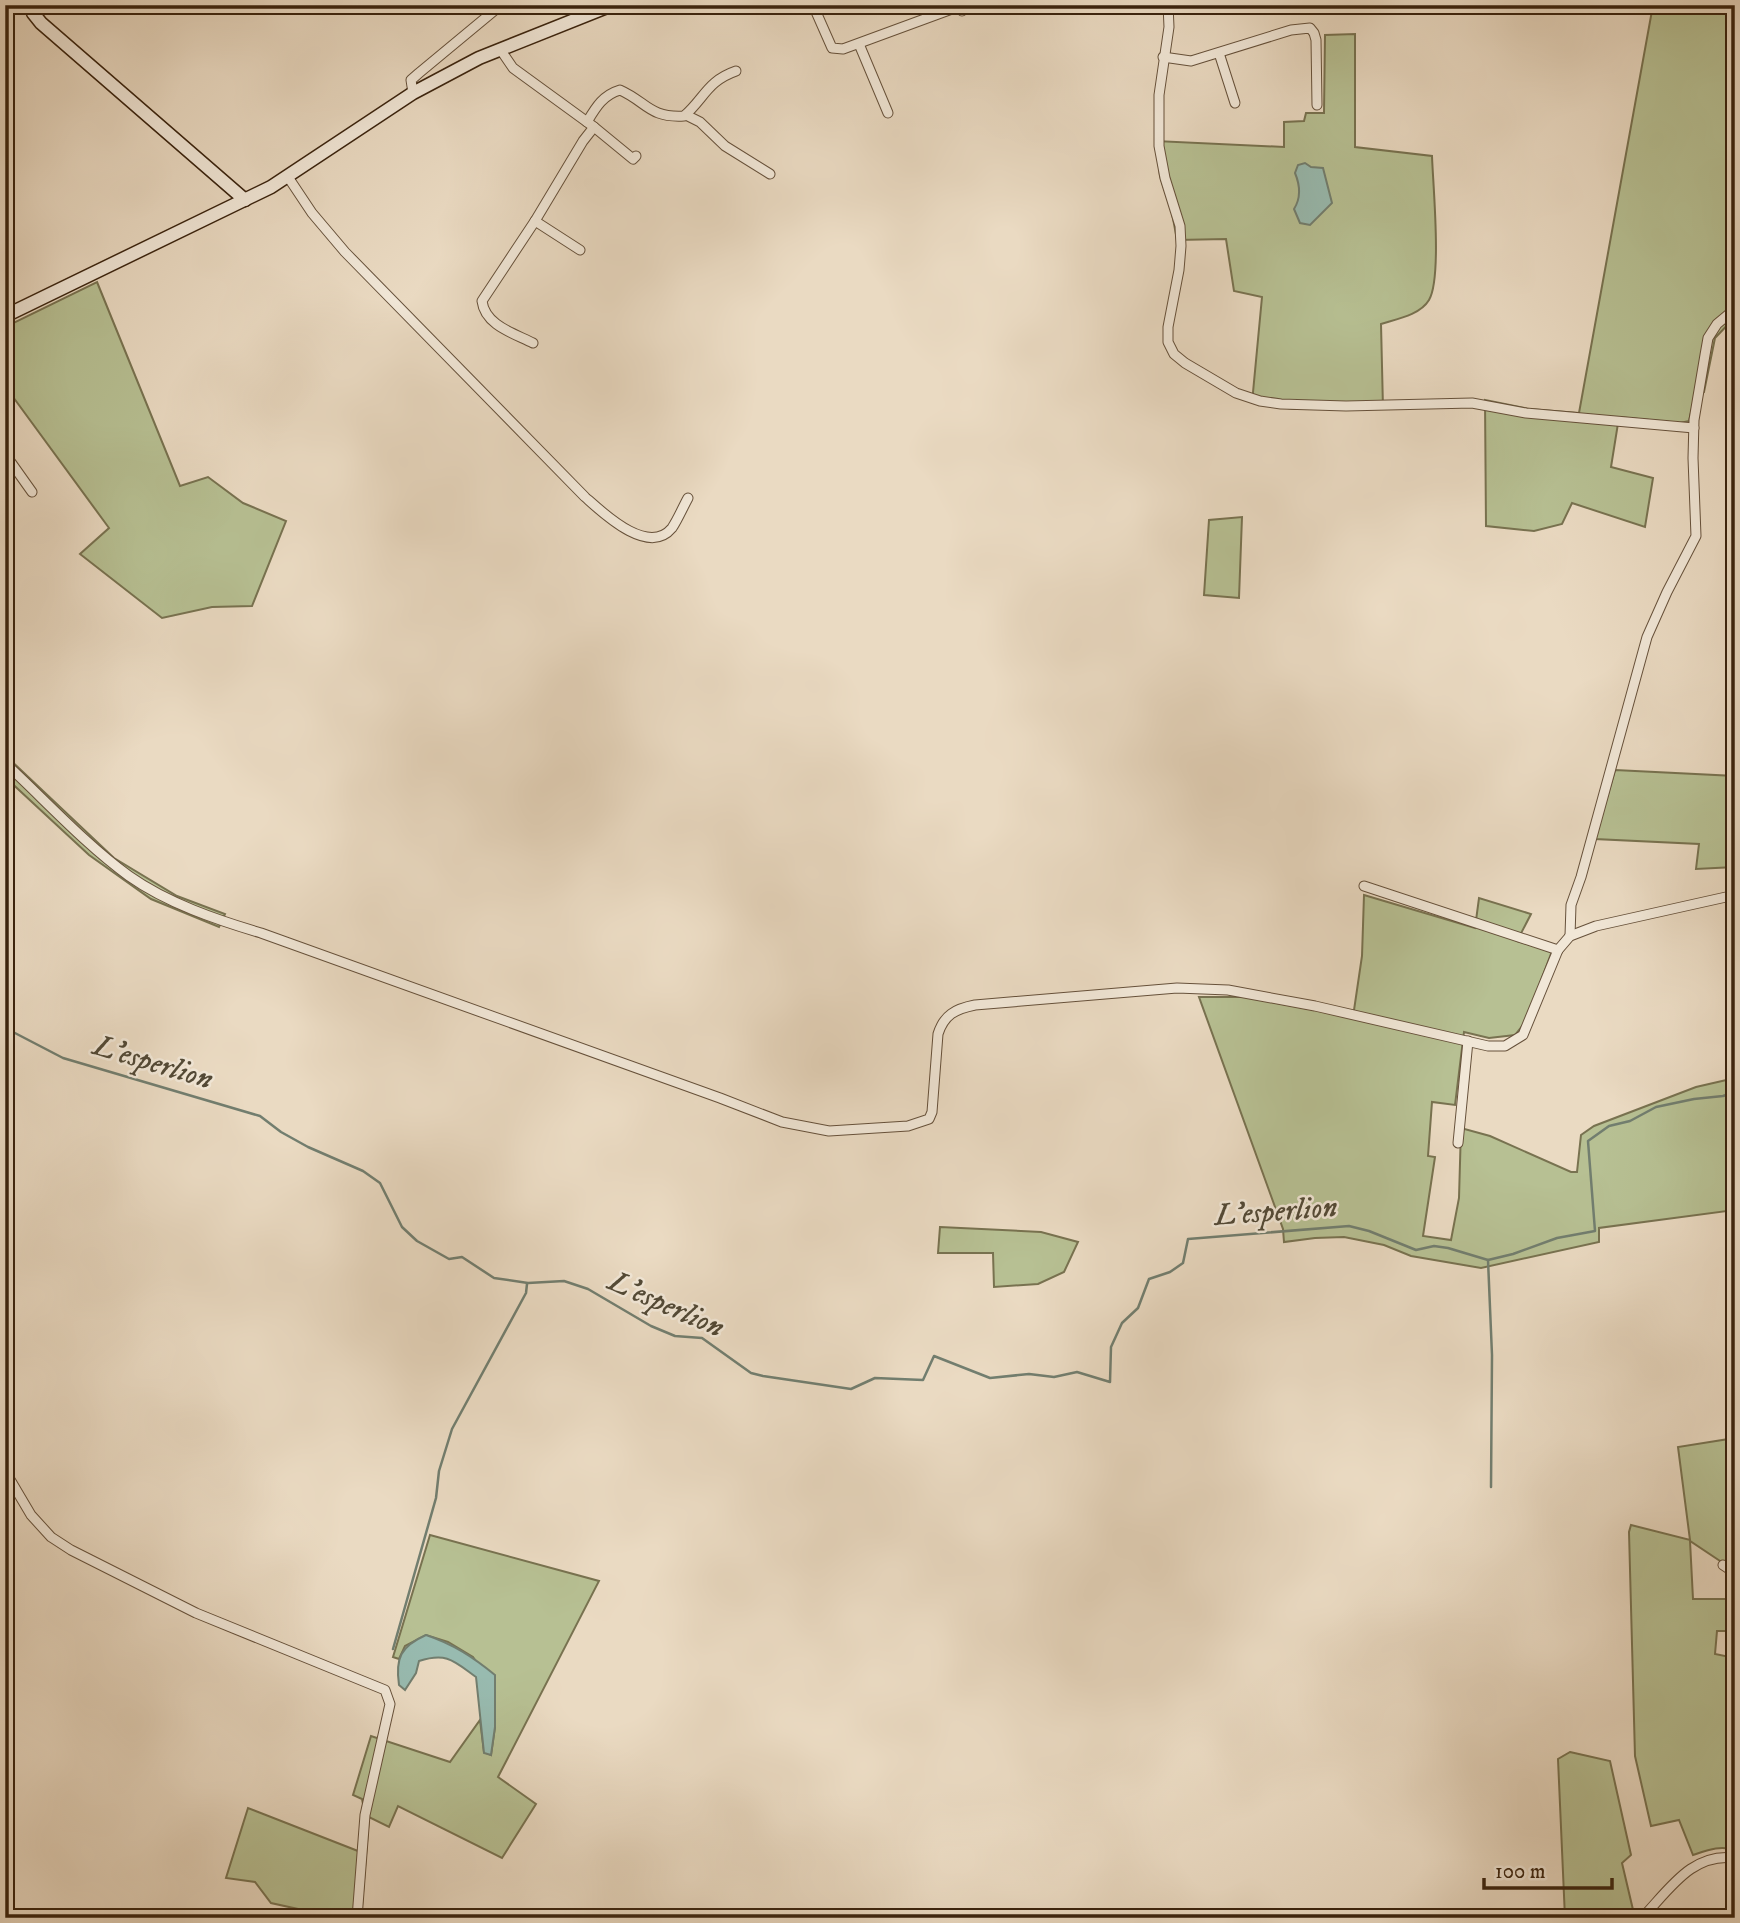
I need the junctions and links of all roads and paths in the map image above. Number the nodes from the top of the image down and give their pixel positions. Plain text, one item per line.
1 (31, 5) edge
2 (501, 5) edge
3 (612, 5) edge
4 (813, 5) edge
5 (1168, 5) edge
6 (962, 11) dead end
7 (859, 44) junction
8 (500, 48) junction
9 (1219, 53) junction
10 (1163, 57) junction
11 (736, 71) dead end
12 (413, 93) junction
13 (1235, 103) dead end
14 (1317, 105) dead end
15 (888, 113) dead end
16 (687, 115) junction
17 (591, 124) junction
18 (636, 156) dead end
19 (770, 174) dead end
20 (288, 177) junction
21 (245, 200) junction
22 (536, 221) junction
23 (580, 250) dead end
24 (1735, 309) edge
25 (5, 316) edge
26 (533, 343) dead end
27 (1694, 428) junction
28 (5, 454) edge
29 (32, 492) dead end
30 (688, 498) dead end
31 (5, 763) edge
32 (1364, 886) dead end
33 (1735, 895) edge
34 (1570, 936) junction
35 (1558, 950) junction
36 (1468, 1041) junction
37 (1458, 1143) dead end
38 (5, 1471) edge
39 (1723, 1565) dead end
40 (1735, 1573) edge
41 (1735, 1858) edge
42 (357, 1918) edge
43 (1642, 1918) edge

1 - 21 main road
2 - 12 street
3 - 8 main road
4 - 7 street
5 - 10 street
6 - 7 street
7 - 15 street
8 - 12 main road
8 - 17 street
9 - 10 street
9 - 13 street
9 - 14 street
10 - 27 street
11 - 16 street
12 - 20 main road
16 - 17 street
16 - 19 street
17 - 18 street
17 - 22 street
20 - 21 main road
20 - 30 street
21 - 25 main road
22 - 23 street
22 - 26 street
24 - 27 street
27 - 34 street
28 - 29 street
31 - 36 street
32 - 35 street
33 - 34 street
34 - 35 street
35 - 36 street
36 - 37 street
38 - 42 street
39 - 40 street
41 - 43 street

